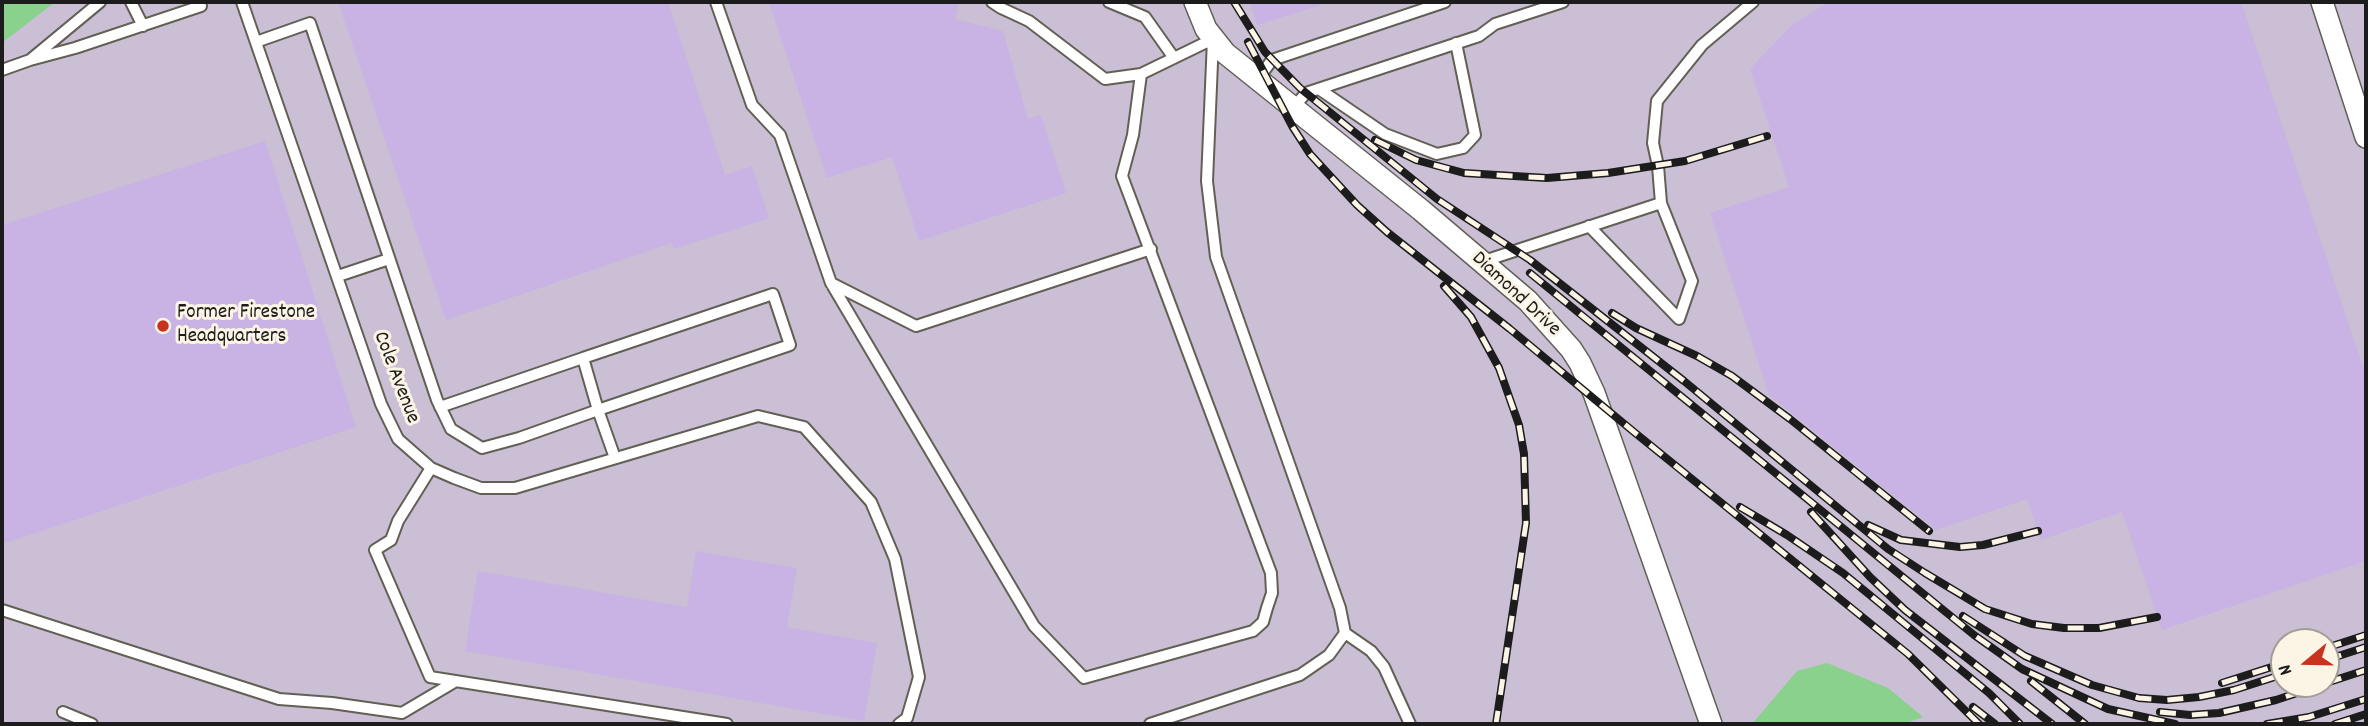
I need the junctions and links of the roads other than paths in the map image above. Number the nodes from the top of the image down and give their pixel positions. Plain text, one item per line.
1 (100, 2) edge
2 (131, 2) edge
3 (242, 2) edge
4 (716, 2) edge
5 (992, 2) edge
6 (1109, 2) edge
7 (1195, 2) edge
8 (1446, 2) edge
9 (1563, 2) edge
10 (1753, 2) edge
11 (2322, 2) edge
12 (201, 6) dead end
13 (143, 26) junction
14 (1213, 39) junction
15 (256, 42) junction
16 (1456, 43) junction
17 (1174, 58) junction
18 (30, 60) junction
19 (2342, 64) junction
20 (2, 69) edge
21 (1141, 74) junction
22 (1258, 79) junction
23 (1319, 89) junction
24 (2366, 101) edge
25 (1293, 108) junction
26 (2366, 137) edge
27 (1661, 203) junction
28 (1590, 226) junction
29 (1151, 249) junction
30 (389, 258) junction
31 (1481, 262) junction
32 (338, 276) junction
33 (831, 283) junction
34 (583, 358) junction
35 (440, 407) junction
36 (598, 410) junction
37 (615, 458) junction
38 (431, 468) junction
39 (2, 610) edge
40 (1345, 633) junction
41 (456, 681) junction
42 (63, 712) dead end
43 (92, 724) edge
44 (727, 724) edge
45 (899, 724) edge
46 (1150, 724) edge
47 (1410, 724) edge
48 (1711, 724) edge

1 - 18 lane
2 - 13 lane
3 - 15 lane, Cole Avenue
4 - 33 lane
5 - 21 lane
6 - 17 lane
7 - 14 street, Diamond Drive
8 - 22 lane
9 - 16 lane
10 - 27 lane
11 - 19 street
12 - 13 lane
13 - 18 lane
14 - 17 lane
14 - 22 street, Diamond Drive
14 - 40 lane
15 - 30 lane
15 - 32 lane, Cole Avenue
16 - 23 lane
16 - 23 lane
17 - 21 lane
18 - 20 lane
19 - 24 lane
19 - 26 street
21 - 29 lane
22 - 25 street, Diamond Drive
23 - 25 lane
25 - 31 street, Diamond Drive
27 - 28 lane
27 - 28 lane
28 - 31 lane
29 - 33 lane
29 - 33 lane
30 - 32 lane
30 - 35 lane
31 - 48 street, Diamond Drive
32 - 38 lane, Cole Avenue
34 - 35 lane
34 - 36 lane
34 - 36 lane
35 - 36 lane
36 - 37 lane
37 - 38 lane, Cole Avenue
37 - 45 lane, Cole Avenue
38 - 41 lane
39 - 41 lane
40 - 46 lane
40 - 47 lane
41 - 44 lane
42 - 43 lane

